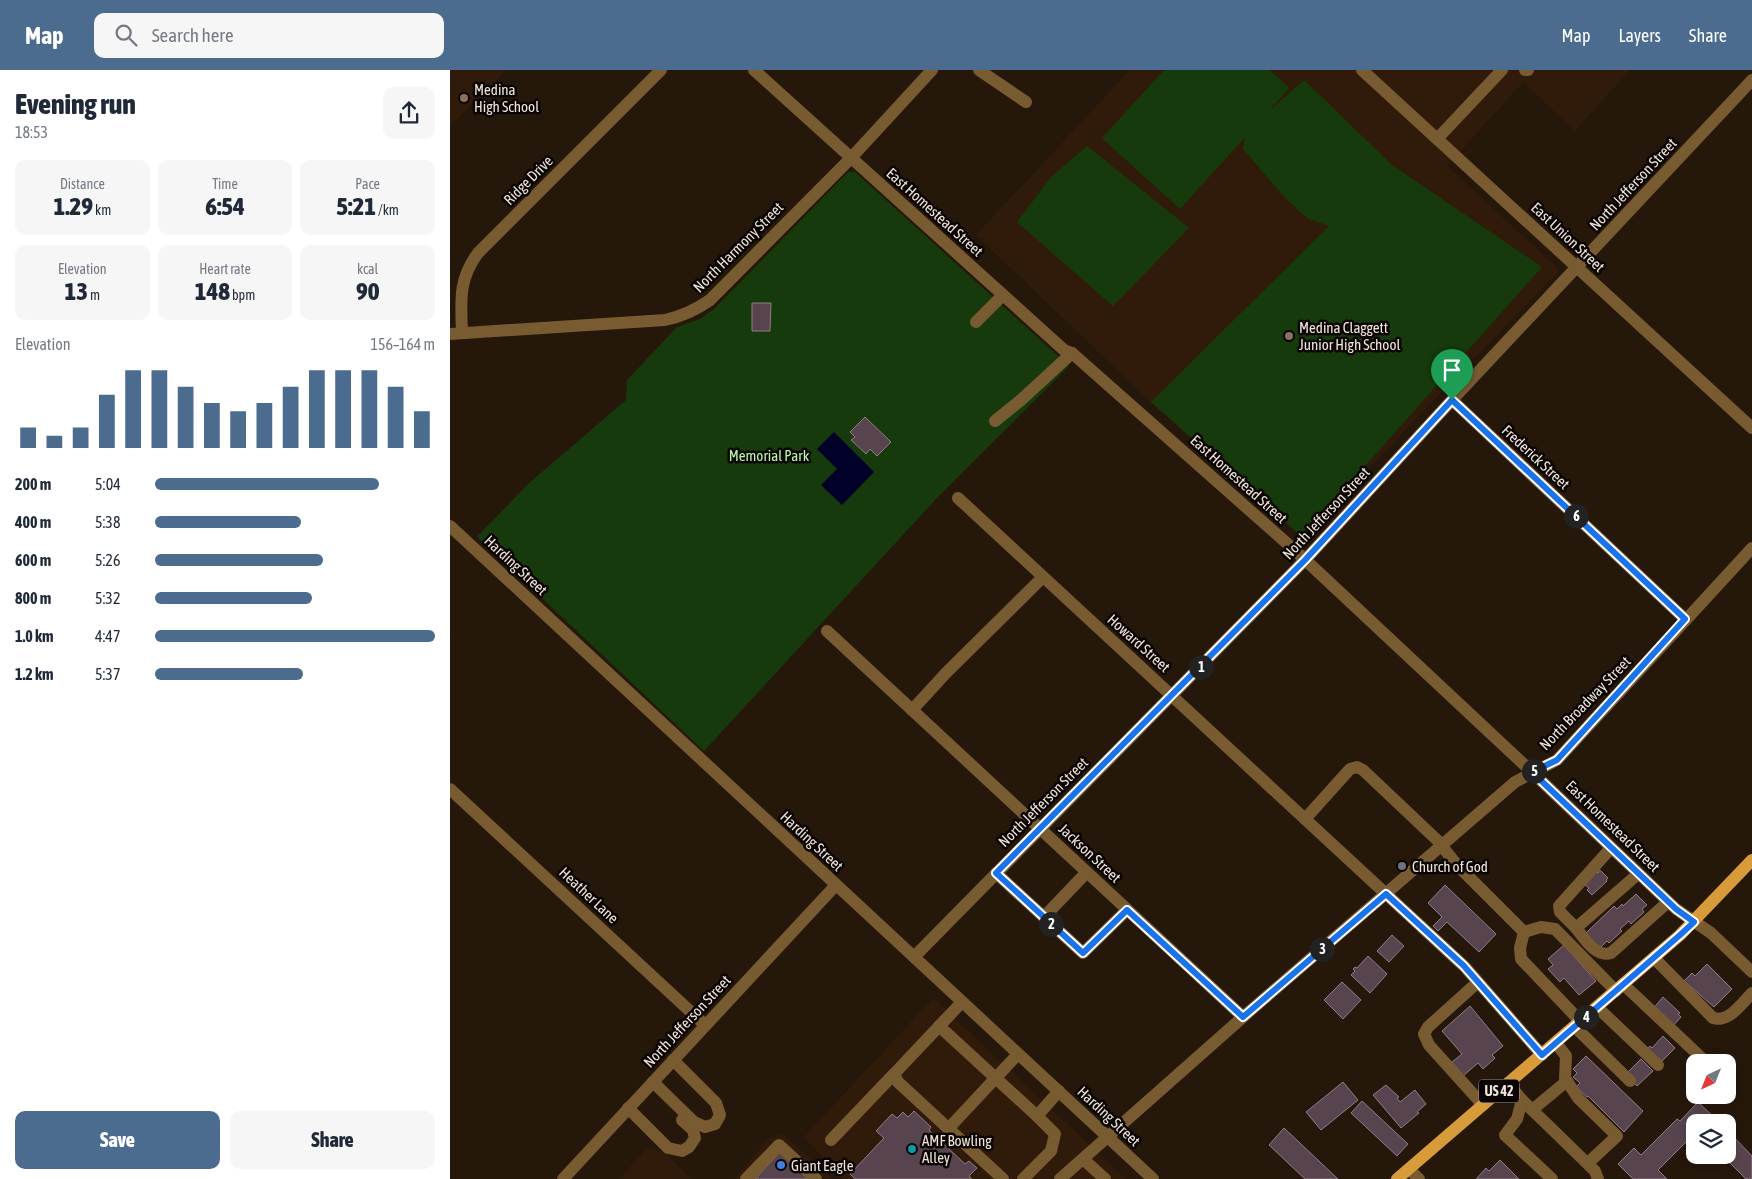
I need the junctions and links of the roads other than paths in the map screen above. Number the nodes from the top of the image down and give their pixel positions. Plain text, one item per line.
1 (661, 70) edge
2 (754, 70) edge
3 (932, 70) edge
4 (979, 70) edge
5 (1364, 70) edge
6 (1502, 70) edge
7 (1750, 86) edge
8 (1026, 102) dead end
9 (1437, 139) junction
10 (851, 158) junction
11 (1577, 267) junction
12 (1003, 295) junction
13 (976, 322) dead end
14 (456, 333) edge
15 (1072, 353) junction
16 (1452, 400) junction
17 (994, 421) dead end
18 (1752, 428) edge
19 (958, 498) dead end
20 (450, 526) edge
21 (1752, 548) edge
22 (1305, 560) junction
23 (1043, 577) junction
24 (1685, 619) junction
25 (827, 631) dead end
26 (1173, 696) junction
27 (912, 710) junction
28 (1532, 772) junction
29 (450, 789) edge
30 (1305, 819) junction
31 (1039, 828) junction
32 (1442, 846) junction
33 (1611, 848) junction
34 (1752, 860) edge
35 (996, 873) junction
36 (1086, 873) junction
37 (1638, 874) junction
38 (836, 885) junction
39 (1386, 894) junction
40 (1668, 902) junction
41 (1127, 910) junction
42 (1044, 917) junction
43 (1694, 922) junction
44 (1576, 928) junction
45 (1524, 932) junction
46 (914, 957) junction
47 (1654, 958) junction
48 (1752, 972) edge
49 (1478, 982) junction
50 (1620, 987) junction
51 (1752, 993) edge
52 (962, 1002) junction
53 (1597, 1007) junction
54 (1243, 1017) junction
55 (1578, 1024) junction
56 (705, 1025) junction
57 (939, 1026) junction
58 (1556, 1043) junction
59 (1018, 1054) junction
60 (1697, 1054) edge
61 (1542, 1055) junction
62 (673, 1060) junction
63 (1658, 1065) dead end
64 (894, 1074) junction
65 (996, 1078) junction
66 (1567, 1081) junction
67 (1630, 1081) dead end
68 (1508, 1083) junction
69 (650, 1085) junction
70 (1059, 1092) junction
71 (1522, 1100) junction
72 (1483, 1105) junction
73 (628, 1108) junction
74 (1532, 1110) junction
75 (1037, 1116) junction
76 (948, 1129) junction
77 (1107, 1137) junction
78 (831, 1140) dead end
79 (1083, 1159) junction
80 (1588, 1164) junction
81 (1409, 1169) junction
82 (1150, 1178) edge
83 (563, 1179) edge
84 (746, 1179) edge
85 (816, 1179) edge
86 (1003, 1179) edge
87 (1024, 1179) edge
88 (1060, 1179) edge
89 (1105, 1179) edge
90 (1397, 1179) edge
91 (1418, 1179) edge
92 (1552, 1179) edge
93 (1598, 1179) edge

1 - 14 street, Ridge Drive
2 - 10 street, East Homestead Street
3 - 10 street, North Harmony Street
4 - 8 street
5 - 9 street, East Union Street
6 - 9 street
7 - 11 street, North Jefferson Street
9 - 11 street, East Union Street
10 - 12 street, East Homestead Street
10 - 14 street, North Harmony Street
11 - 16 street, North Jefferson Street
11 - 18 street, East Union Street
12 - 13 street
12 - 15 street, East Homestead Street
15 - 17 street
15 - 22 street, East Homestead Street
16 - 22 street, North Jefferson Street
16 - 24 street, Frederick Street
19 - 23 street, Howard Street
20 - 38 street, Harding Street
21 - 24 street, North Broadway Street
22 - 26 street, North Jefferson Street
22 - 28 street, East Homestead Street
23 - 26 street, Howard Street
23 - 27 street
24 - 28 street, North Broadway Street
25 - 27 street, Jackson Street
26 - 30 street, Howard Street
26 - 31 street, North Jefferson Street
27 - 31 street, Jackson Street
28 - 32 street, North Broadway Street
28 - 33 street, East Homestead Street
29 - 56 street, Heather Lane
30 - 32 street
30 - 39 street, Howard Street
31 - 35 street, North Jefferson Street
31 - 36 street, Jackson Street
32 - 39 street, North Broadway Street
32 - 45 street
33 - 37 street, East Homestead Street
33 - 44 street
34 - 43 main road, US 42
35 - 42 street
35 - 46 street, North Jefferson Street
36 - 41 street, Jackson Street
36 - 42 street
37 - 40 street, East Homestead Street
37 - 44 street
38 - 46 street, Harding Street
38 - 56 street, North Jefferson Street
39 - 49 street, Howard Street
39 - 54 street, North Broadway Street
40 - 43 street, East Homestead Street
40 - 44 street
41 - 42 street
41 - 54 street, Jackson Street
43 - 47 main road, US 42
43 - 48 street, East Homestead Street
45 - 50 street
45 - 55 street
46 - 52 street, Harding Street
47 - 50 main road, US 42
47 - 51 street
49 - 61 street, Howard Street
49 - 72 street
50 - 53 main road, US 42
50 - 60 street
52 - 57 street
52 - 59 street, Harding Street
53 - 55 main road, US 42
53 - 63 street
54 - 77 street, North Broadway Street
55 - 58 main road, US 42
55 - 67 street
56 - 62 street, North Jefferson Street
57 - 64 street
57 - 65 street
58 - 61 main road, US 42
58 - 66 street
59 - 65 street
59 - 70 street, Harding Street
61 - 68 main road, US 42
62 - 69 street, North Jefferson Street
62 - 69 street
64 - 76 street
64 - 78 street
65 - 75 street
65 - 76 street
66 - 74 street
66 - 80 street
68 - 71 street
68 - 72 main road, US 42
69 - 73 street, North Jefferson Street
69 - 73 street
70 - 75 street
70 - 77 street, Harding Street
71 - 74 street
71 - 92 street
72 - 81 main road, US 42
73 - 83 street, North Jefferson Street
74 - 80 street
75 - 87 street
76 - 86 street
77 - 79 street, North Broadway Street
77 - 82 street, Harding Street
79 - 88 street, North Broadway Street
79 - 89 street
80 - 93 street
81 - 90 main road, US 42
81 - 91 street
84 - 85 street

